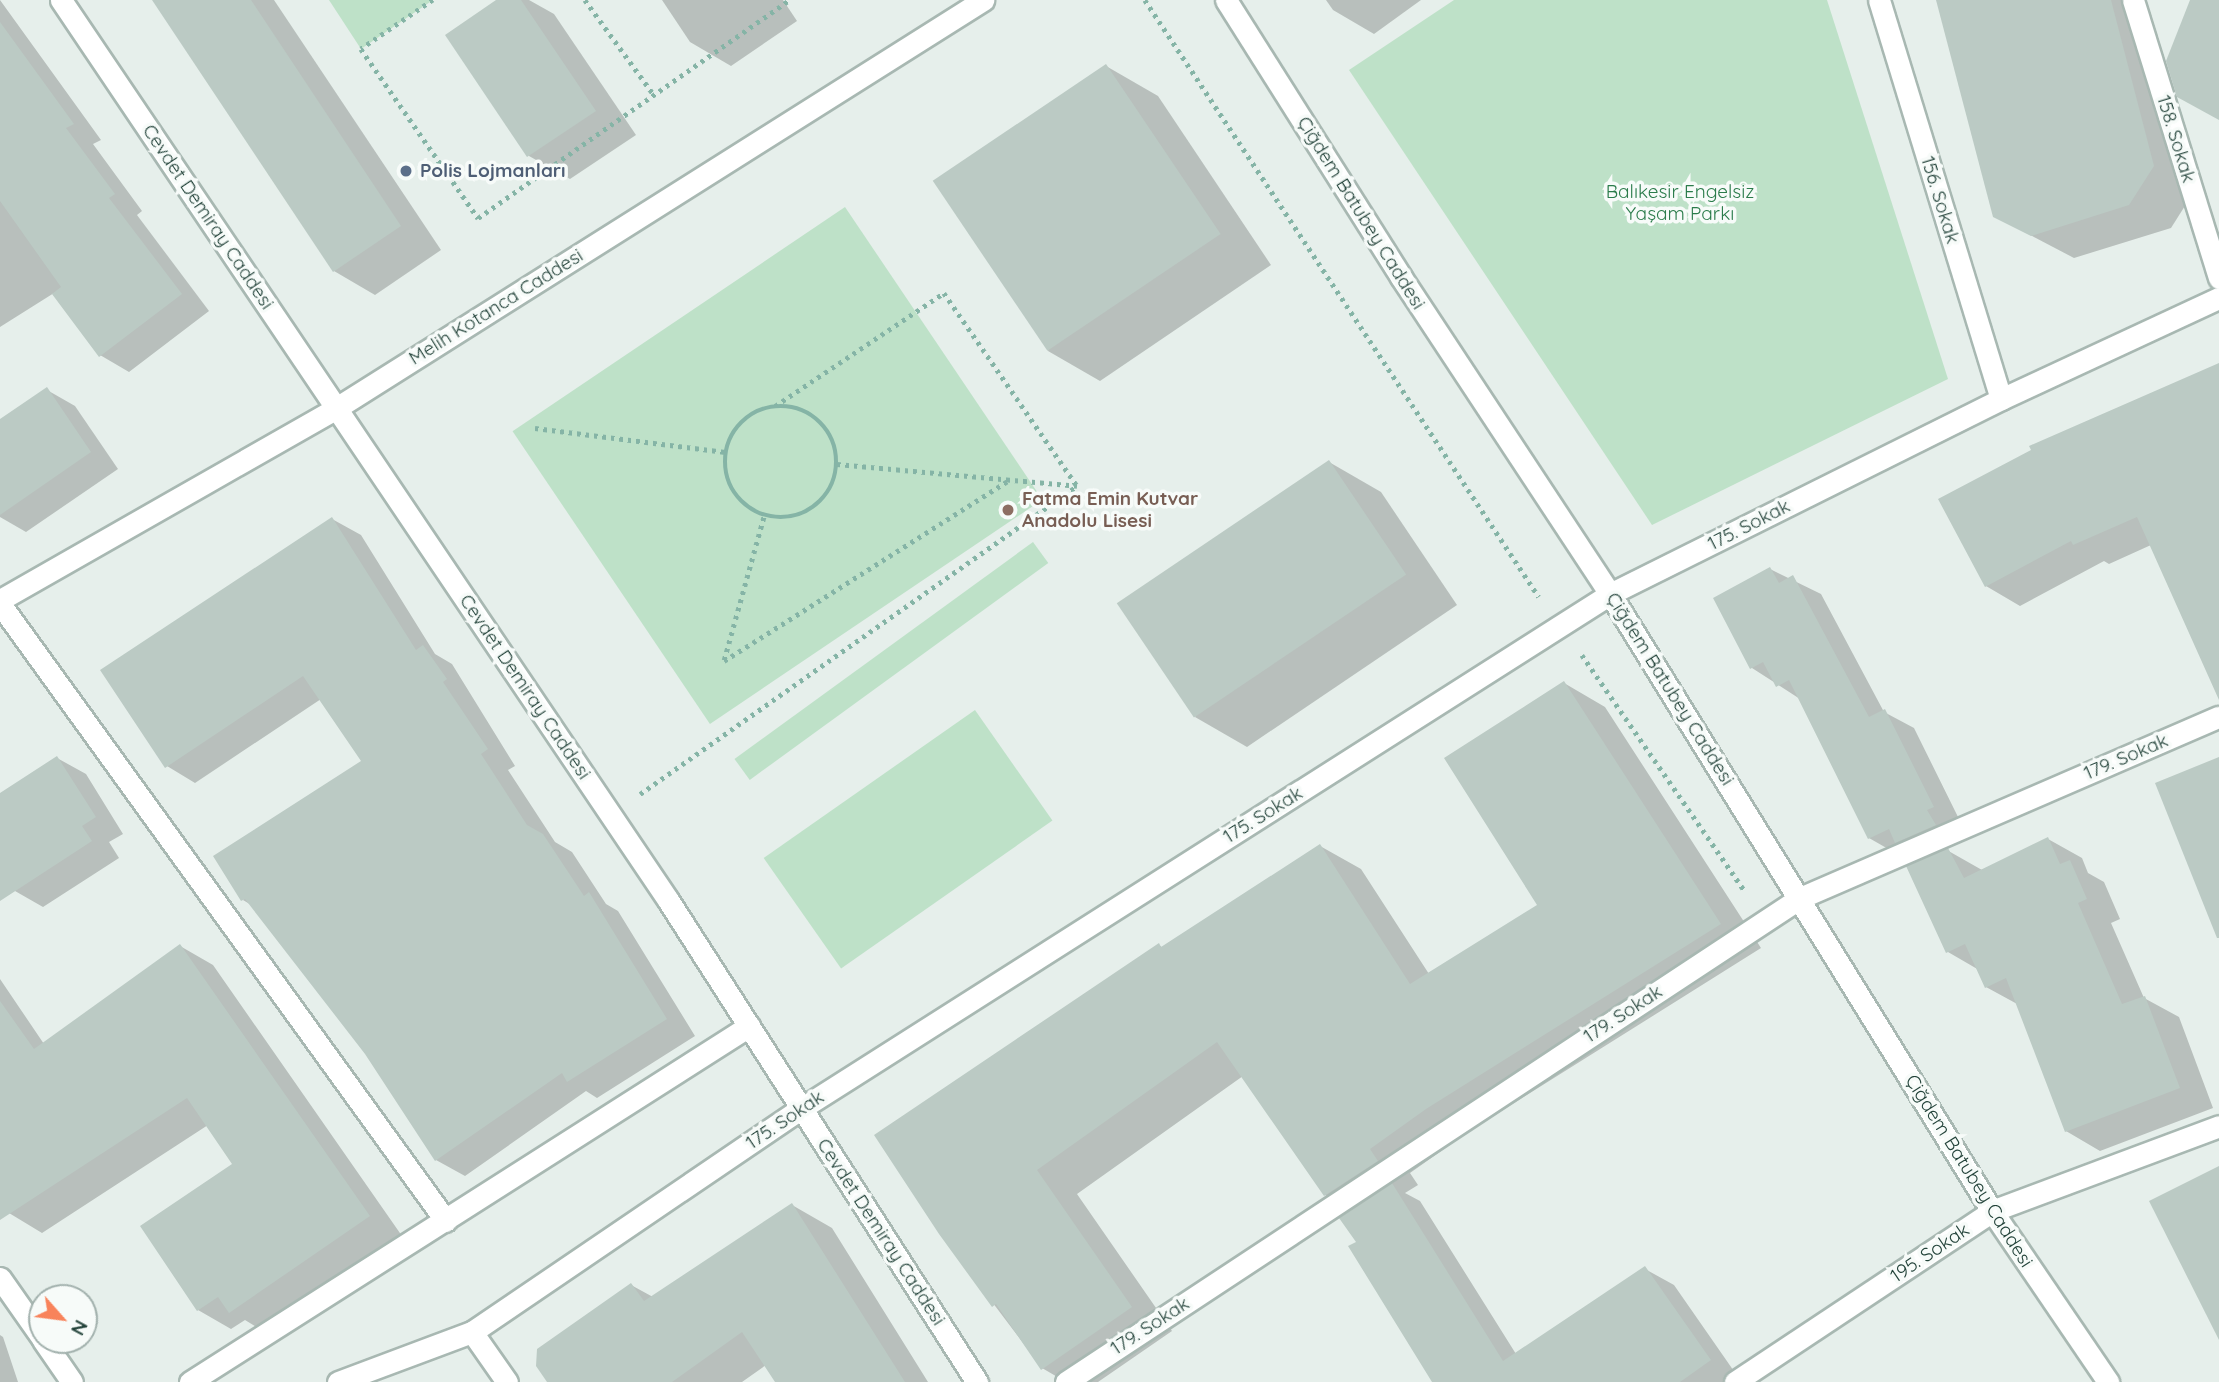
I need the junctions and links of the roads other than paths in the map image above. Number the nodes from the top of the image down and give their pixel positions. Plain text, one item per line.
1 (61, 0) edge
2 (983, 0) edge
3 (1226, 0) edge
4 (1879, 0) edge
5 (2133, 0) edge
6 (2219, 278) edge
7 (2219, 298) edge
8 (2001, 399) junction
9 (338, 407) junction
10 (1610, 594) junction
11 (0, 602) edge
12 (2219, 717) edge
13 (1800, 898) junction
14 (749, 1026) junction
15 (802, 1108) junction
16 (2219, 1126) edge
17 (1992, 1211) junction
18 (446, 1221) junction
19 (0, 1278) edge
20 (28, 1318) edge
21 (472, 1332) junction
22 (53, 1354) edge
23 (72, 1382) edge
24 (190, 1382) edge
25 (338, 1382) edge
26 (507, 1382) edge
27 (977, 1382) edge
28 (1066, 1382) edge
29 (1735, 1382) edge
30 (2108, 1382) edge

1 - 9 street, Cevdet Demiray Caddesi
2 - 9 street, Melih Kotanca Caddesi
3 - 10 street, Çiğdem Batubey Caddesi
4 - 8 street, 156. Sokak
5 - 6 street, 158. Sokak
7 - 8 street, 175. Sokak
8 - 10 street, 175. Sokak
9 - 11 street, Melih Kotanca Caddesi
9 - 14 street, Cevdet Demiray Caddesi
10 - 13 street, Çiğdem Batubey Caddesi
10 - 15 street, 175. Sokak
11 - 18 street
12 - 13 street, 179. Sokak
13 - 17 street, Çiğdem Batubey Caddesi
13 - 28 street, 179. Sokak
14 - 15 street, Cevdet Demiray Caddesi
14 - 18 street
15 - 21 street, 175. Sokak
15 - 27 street, Cevdet Demiray Caddesi
16 - 17 street, 195. Sokak
17 - 29 street, 195. Sokak
17 - 30 street, Çiğdem Batubey Caddesi
18 - 24 street
19 - 20 street
21 - 25 street, 175. Sokak
21 - 26 street
22 - 23 street

